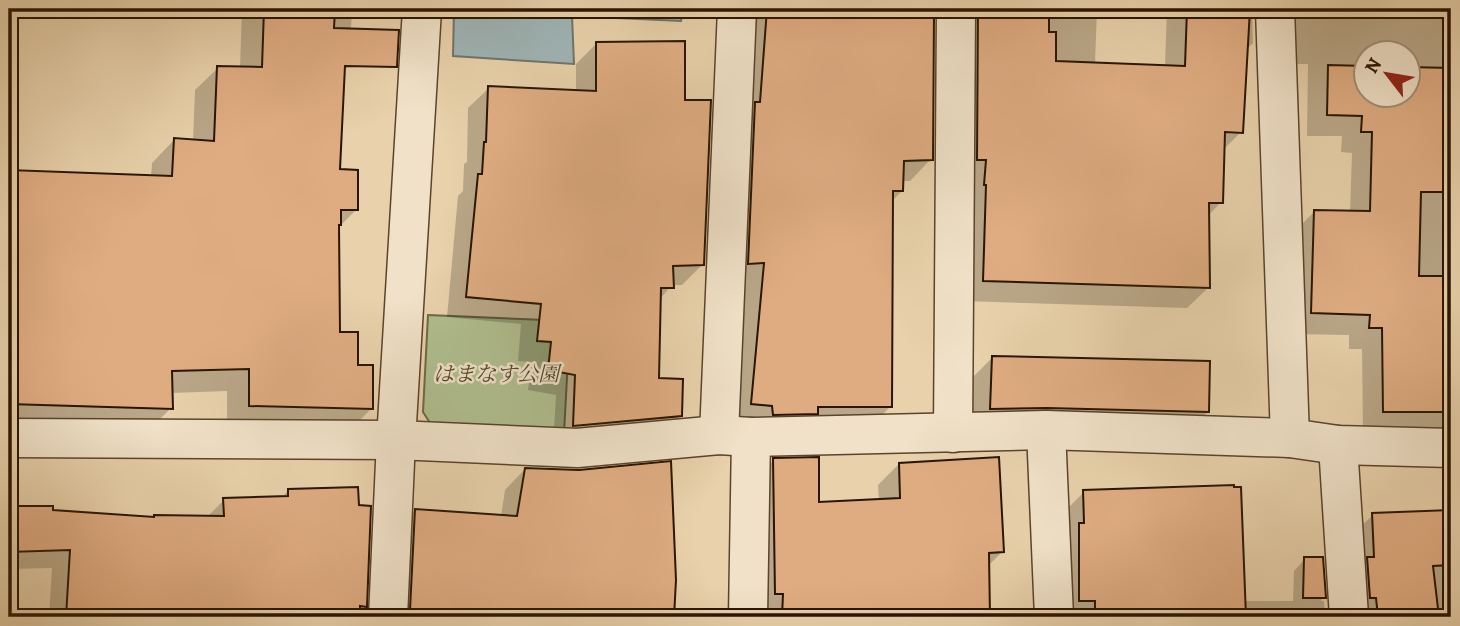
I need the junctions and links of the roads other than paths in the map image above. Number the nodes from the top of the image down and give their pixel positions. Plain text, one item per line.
1 (422, 9) edge
2 (737, 9) edge
3 (956, 9) edge
4 (1275, 9) edge
5 (1046, 430) junction
6 (953, 433) junction
7 (735, 436) junction
8 (9, 438) edge
9 (1290, 438) junction
10 (396, 440) junction
11 (1338, 445) junction
12 (1451, 448) edge
13 (388, 617) edge
14 (748, 617) edge
15 (1054, 617) edge
16 (1349, 617) edge

1 - 10 street
2 - 7 street
3 - 6 street
4 - 9 street
5 - 6 street
5 - 9 street
5 - 15 street
6 - 7 street
7 - 10 street
7 - 14 street
8 - 10 street
9 - 11 street
10 - 13 street
11 - 12 street
11 - 16 street

